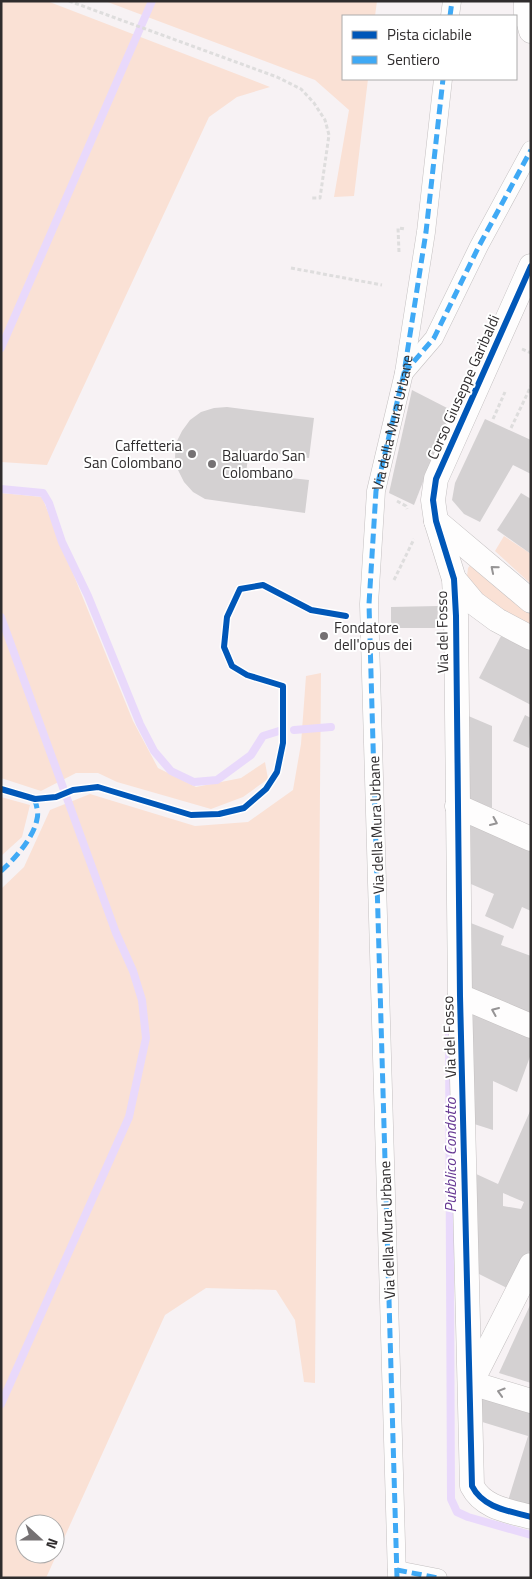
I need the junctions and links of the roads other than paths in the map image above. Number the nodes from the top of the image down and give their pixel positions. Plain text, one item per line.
1 (452, 1) edge
2 (526, 1) edge
3 (450, 15) edge
4 (531, 31) edge
5 (443, 80) edge
6 (531, 150) edge
7 (531, 266) edge
8 (404, 374) junction
9 (427, 526) junction
10 (454, 579) junction
11 (531, 601) edge
12 (531, 638) edge
13 (457, 806) junction
14 (531, 839) edge
15 (460, 996) junction
16 (531, 1026) edge
17 (531, 1264) edge
18 (471, 1383) junction
19 (531, 1401) edge
20 (531, 1517) edge
21 (397, 1574) edge
22 (438, 1578) edge

1 - 3 street
2 - 4 street
5 - 8 street, Via della Mura Urbane
6 - 8 street
7 - 9 street, Corso Giuseppe Garibaldi
8 - 21 street, Via della Mura Urbane
9 - 10 street, Via del Fosso
11 -> 9 street
10 - 12 street
10 - 13 street, Via del Fosso
13 -> 14 street
13 - 15 street, Via del Fosso
16 -> 15 street
15 - 18 street, Via del Fosso
17 - 18 street
19 -> 18 street
18 - 20 street, Via del Fosso
21 - 22 street

